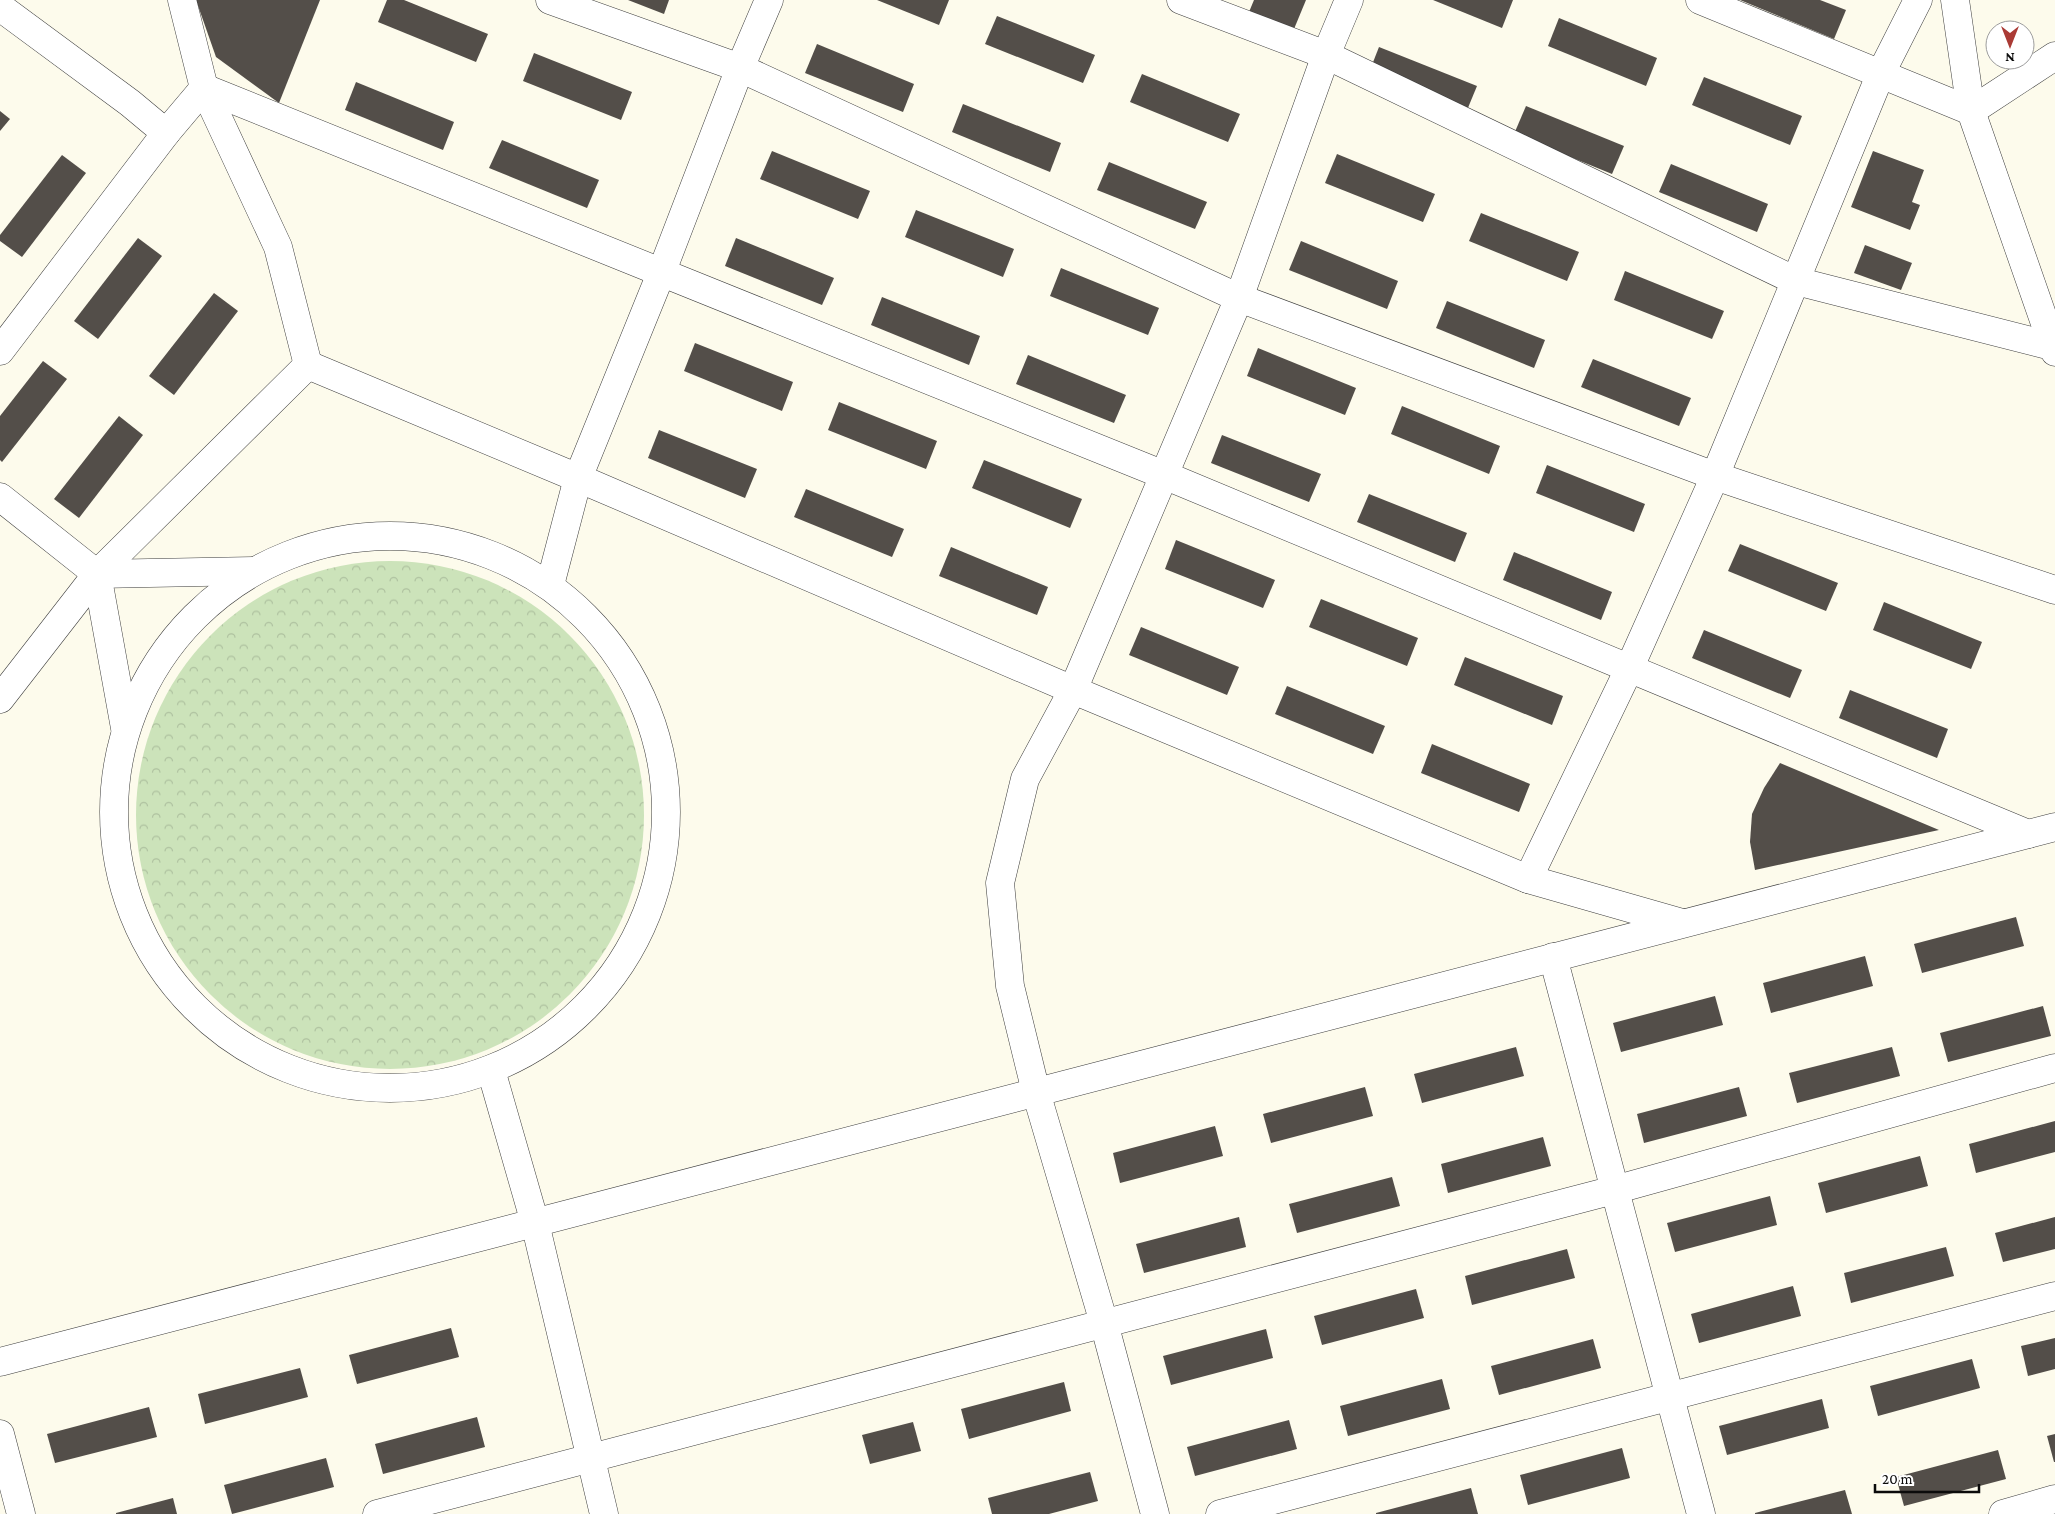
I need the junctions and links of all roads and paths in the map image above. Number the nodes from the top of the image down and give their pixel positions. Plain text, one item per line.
1 (182, 0) edge
2 (550, 0) edge
3 (769, 0) edge
4 (1181, 0) edge
5 (1349, 0) edge
6 (1700, 0) edge
7 (1918, 0) edge
8 (1955, 0) edge
9 (3, 7) edge
10 (1326, 55) junction
11 (2055, 56) edge
12 (740, 68) junction
13 (1881, 72) junction
14 (204, 88) junction
15 (1971, 111) junction
16 (166, 133) junction
17 (662, 271) junction
18 (1796, 281) junction
19 (1239, 298) junction
20 (2055, 348) edge
21 (0, 351) edge
22 (308, 365) junction
23 (1164, 475) junction
24 (1715, 476) junction
25 (578, 478) junction
26 (0, 497) edge
27 (254, 571) junction
28 (97, 574) junction
29 (550, 585) junction
30 (2055, 590) edge
31 (1629, 669) junction
32 (1072, 690) junction
33 (0, 699) edge
34 (125, 728) junction
35 (2055, 827) edge
36 (2028, 834) junction
37 (1528, 879) junction
38 (1683, 924) junction
39 (1552, 958) junction
40 (2055, 1068) edge
41 (491, 1070) junction
42 (1036, 1092) junction
43 (1614, 1190) junction
44 (535, 1222) junction
45 (2055, 1296) edge
46 (1104, 1323) junction
47 (0, 1362) edge
48 (1669, 1395) junction
49 (0, 1434) edge
50 (592, 1458) junction
51 (2055, 1499) edge
52 (21, 1514) edge
53 (377, 1514) edge
54 (604, 1514) edge
55 (1155, 1514) edge
56 (1220, 1514) edge
57 (1701, 1514) edge
58 (2003, 1514) edge

1 - 14 street
2 - 12 street
3 - 12 street
4 - 10 street
5 - 10 street
6 - 13 street
7 - 13 street
8 - 15 street
9 - 16 street
10 - 18 street
10 - 19 street
11 - 15 street
12 - 17 street
12 - 19 street
13 - 15 street
13 - 18 street
14 - 16 street
14 - 17 street
14 - 22 street
15 - 20 street
16 - 21 street
17 - 23 street
17 - 25 street
18 - 20 street
18 - 24 street
19 - 23 street
19 - 24 street
22 - 25 street
22 - 28 street
23 - 31 street
23 - 32 street
24 - 30 street
24 - 31 street
25 - 29 street
25 - 32 street
26 - 28 street
27 - 28 street
27 - 29 street
27 - 34 street
28 - 33 street
28 - 34 street
29 - 41 street
31 - 36 street
31 - 37 street
32 - 37 street
32 - 42 street
34 - 41 street
35 - 36 street
36 - 38 street
37 - 38 street
38 - 39 street
39 - 42 street
39 - 43 street
40 - 43 street
41 - 44 street
42 - 44 street
42 - 46 street
43 - 46 street
43 - 48 street
44 - 47 street
44 - 50 street
45 - 48 street
46 - 50 street
46 - 55 street
48 - 56 street
48 - 57 street
49 - 52 street
50 - 53 street
50 - 54 street
51 - 58 street

